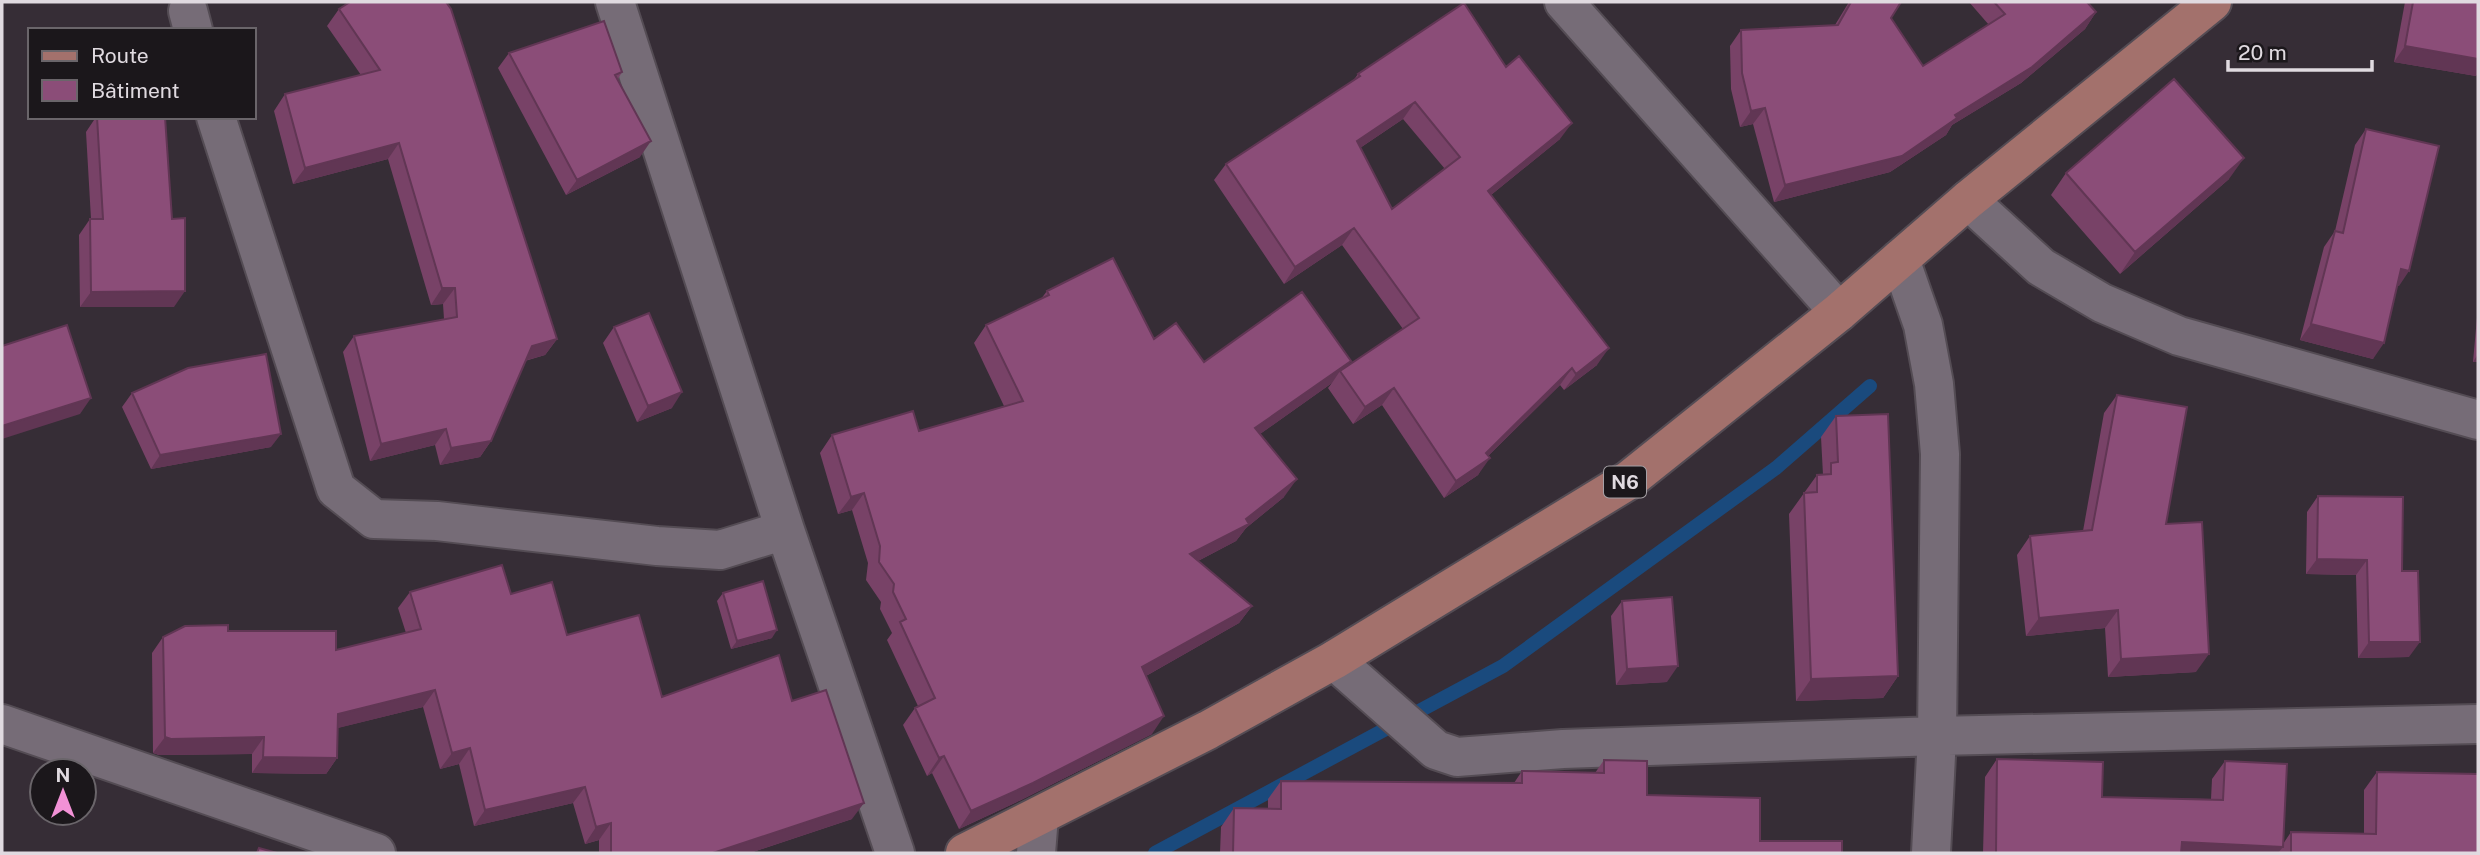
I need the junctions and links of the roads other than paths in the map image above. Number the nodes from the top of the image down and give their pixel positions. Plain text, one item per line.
1 (615, 2) edge
2 (1564, 2) edge
3 (2212, 2) edge
4 (217, 119) edge
5 (1968, 200) junction
6 (1900, 259) junction
7 (1839, 312) junction
8 (2478, 420) edge
9 (785, 530) junction
10 (1334, 660) junction
11 (2, 724) edge
12 (2478, 724) edge
13 (1937, 736) junction
14 (1039, 816) junction
15 (376, 853) edge
16 (895, 853) edge
17 (965, 853) edge
18 (1036, 853) edge
19 (1931, 853) edge

1 - 9 street
2 - 7 street
3 - 5 main road, N6
4 - 9 street
5 - 6 main road, N6
5 - 8 street
6 - 7 main road, N6
6 - 13 street
7 - 10 main road, N6
9 - 16 street
10 - 13 street
10 - 14 main road, N6
11 - 15 street
12 - 13 street
13 - 19 street
14 - 17 main road, N6
14 - 18 street

